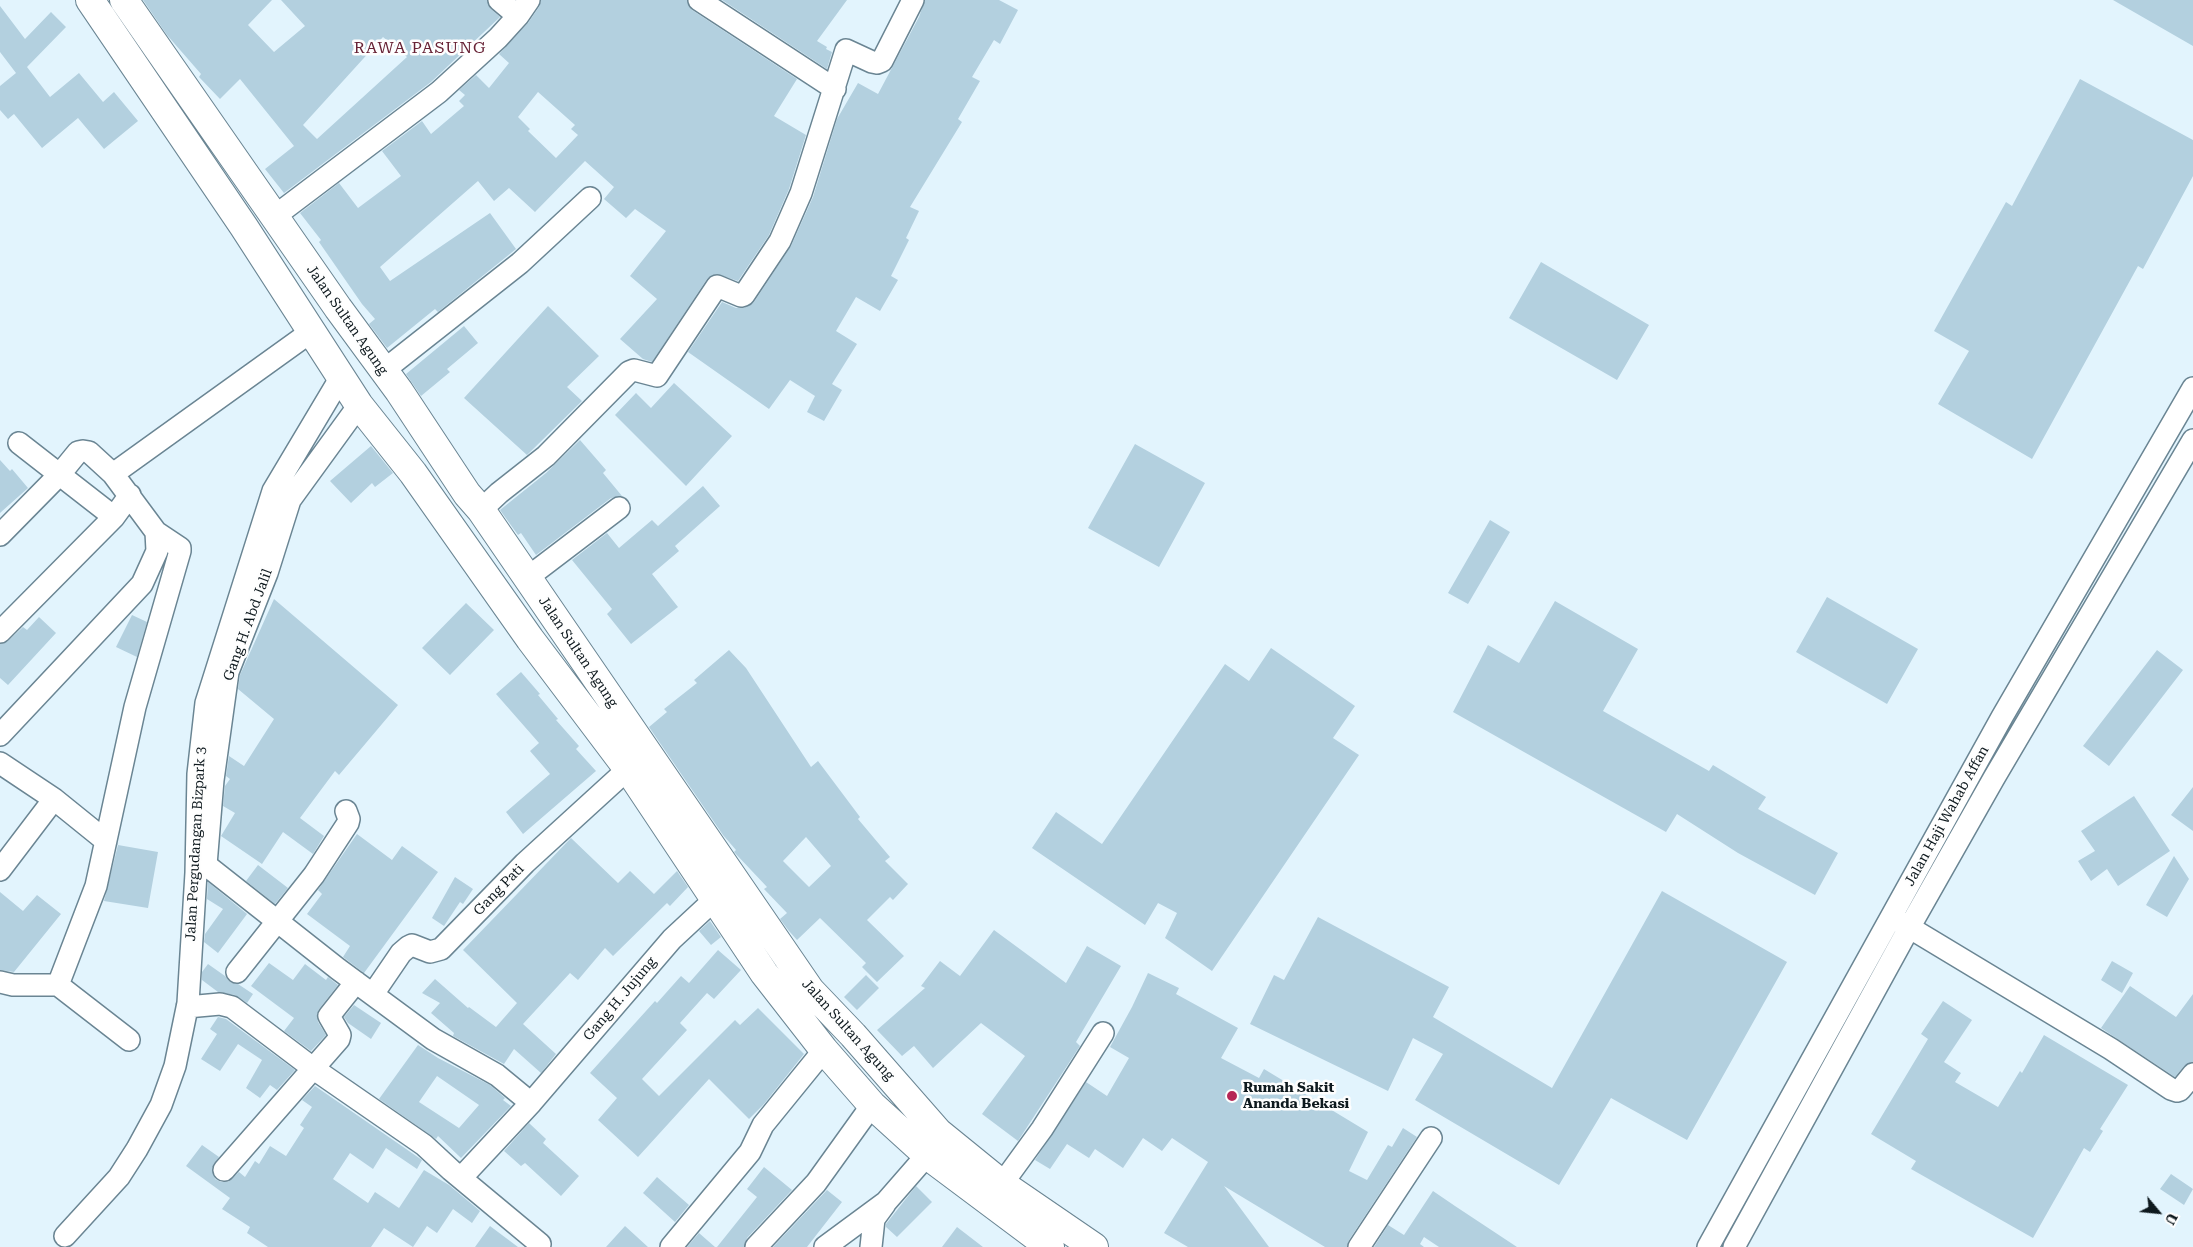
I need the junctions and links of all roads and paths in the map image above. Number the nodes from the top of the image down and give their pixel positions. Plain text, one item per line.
1 (90, 0) edge
2 (124, 0) edge
3 (499, 0) edge
4 (699, 0) edge
5 (913, 0) edge
6 (724, 7) edge
7 (524, 8) edge
8 (835, 89) junction
9 (590, 198) dead end
10 (275, 216) junction
11 (338, 308) junction
12 (312, 331) junction
13 (377, 362) junction
14 (341, 377) junction
15 (2193, 388) edge
16 (359, 405) junction
17 (2193, 440) edge
18 (19, 443) dead end
19 (60, 474) junction
20 (113, 474) junction
21 (130, 495) junction
22 (619, 508) dead end
23 (481, 510) junction
24 (114, 517) junction
25 (156, 532) junction
26 (0, 535) edge
27 (527, 578) junction
28 (0, 632) edge
29 (0, 735) edge
30 (0, 763) edge
31 (628, 770) junction
32 (54, 799) junction
33 (346, 811) dead end
34 (106, 841) junction
35 (0, 870) edge
36 (714, 900) junction
37 (1890, 916) junction
38 (279, 921) junction
39 (1909, 928) junction
40 (237, 972) dead end
41 (0, 982) edge
42 (58, 985) junction
43 (365, 988) junction
44 (187, 1007) junction
45 (1103, 1033) dead end
46 (129, 1040) dead end
47 (824, 1050) junction
48 (314, 1069) junction
49 (2190, 1085) edge
50 (531, 1103) junction
51 (872, 1104) junction
52 (1431, 1138) dead end
53 (927, 1155) junction
54 (224, 1170) dead end
55 (461, 1178) junction
56 (1002, 1184) junction
57 (886, 1202) junction
58 (65, 1236) dead end
59 (540, 1244) dead end
60 (671, 1247) edge
61 (756, 1247) edge
62 (825, 1247) edge
63 (871, 1247) edge
64 (1050, 1247) edge
65 (1094, 1247) edge
66 (1360, 1247) edge
67 (1708, 1247) edge
68 (1734, 1247) edge

1 - 12 highway, Jalan Sultan Agung
2 - 10 highway, Jalan Sultan Agung
3 - 7 street
4 - 6 street
5 - 8 street
6 - 8 street
7 - 10 street
8 - 23 street
9 - 13 street
10 - 11 highway, Jalan Sultan Agung
11 - 12 highway
11 - 13 highway, Jalan Sultan Agung
12 - 14 highway, Jalan Sultan Agung
12 - 20 street
13 - 14 highway
13 - 23 highway, Jalan Sultan Agung
14 - 16 highway, Jalan Sultan Agung
14 - 44 street, Jalan Pergudangan Bizpark 3
15 - 37 street, Jalan Haji Wahab Affan
16 - 31 highway, Jalan Sultan Agung
16 - 38 street, Gang H. Abd Jalil
17 - 39 street, Jalan Haji Wahab Affan
18 - 19 street
19 - 20 street
19 - 24 street
19 - 26 street
20 - 21 street
21 - 24 street
21 - 25 street
22 - 27 street
23 - 27 highway, Jalan Sultan Agung
24 - 28 street
25 - 29 street
25 - 34 street
27 - 56 highway, Jalan Sultan Agung
30 - 32 street
31 - 36 highway, Jalan Sultan Agung
31 - 43 street, Gang Pati
32 - 34 street
32 - 35 street
33 - 38 street
34 - 42 street
36 - 47 highway, Jalan Sultan Agung
36 - 50 street, Gang H. Jujung
37 - 39 street
37 - 67 street, Jalan Haji Wahab Affan
38 - 40 street
38 - 43 street
39 - 49 street
39 - 68 street, Jalan Haji Wahab Affan
41 - 42 street
42 - 46 street
43 - 48 street
43 - 50 street
44 - 48 street
44 - 58 street, Jalan Pergudangan Bizpark 3
45 - 56 street
47 - 51 highway, Jalan Sultan Agung
47 - 60 street
48 - 54 street
48 - 55 street
50 - 55 street, Gang H. Jujung
51 - 53 highway, Jalan Sultan Agung
51 - 61 street
52 - 66 street
53 - 57 street
53 - 64 highway, Jalan Sultan Agung
55 - 59 street
56 - 65 highway, Jalan Sultan Agung
57 - 62 street
57 - 63 street

